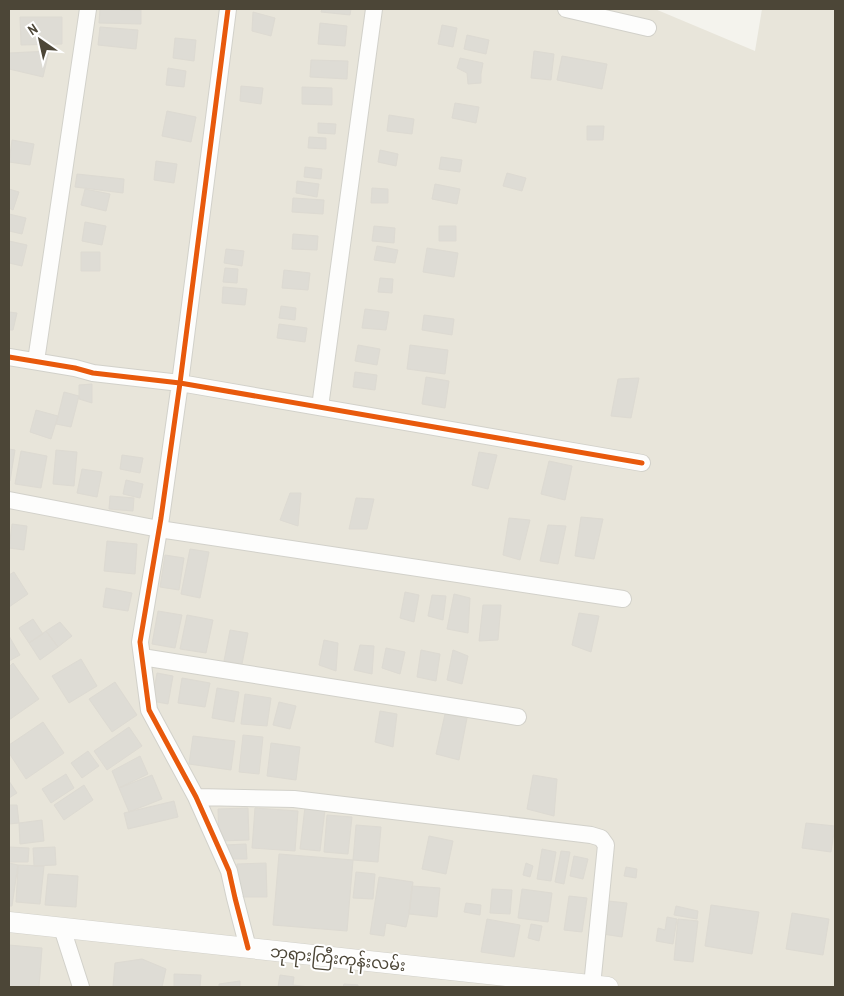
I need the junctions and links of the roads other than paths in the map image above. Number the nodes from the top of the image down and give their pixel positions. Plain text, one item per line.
1 (88, 9) edge
2 (228, 9) edge
3 (374, 9) edge
4 (566, 9) edge
5 (648, 28) dead end
6 (9, 357) edge
7 (36, 362) junction
8 (180, 383) junction
9 (320, 408) junction
10 (642, 463) dead end
11 (9, 500) edge
12 (159, 529) junction
13 (623, 599) dead end
14 (142, 657) junction
15 (518, 717) dead end
16 (196, 797) junction
17 (9, 922) edge
18 (62, 928) junction
19 (248, 948) junction
20 (600, 986) edge
21 (80, 987) edge

1 - 7 street
2 - 8 street
3 - 9 street
4 - 5 street
6 - 7 street
7 - 8 street
8 - 9 street
8 - 12 street
9 - 10 street
11 - 12 street
12 - 13 street
12 - 14 street
14 - 15 street
14 - 16 street
16 - 19 street
16 - 20 street
17 - 18 street, ဘုရားကြီးကုန်းလမ်း
18 - 19 street, ဘုရားကြီးကုန်းလမ်း
18 - 21 street
19 - 20 street, ဘုရားကြီးကုန်းလမ်း

